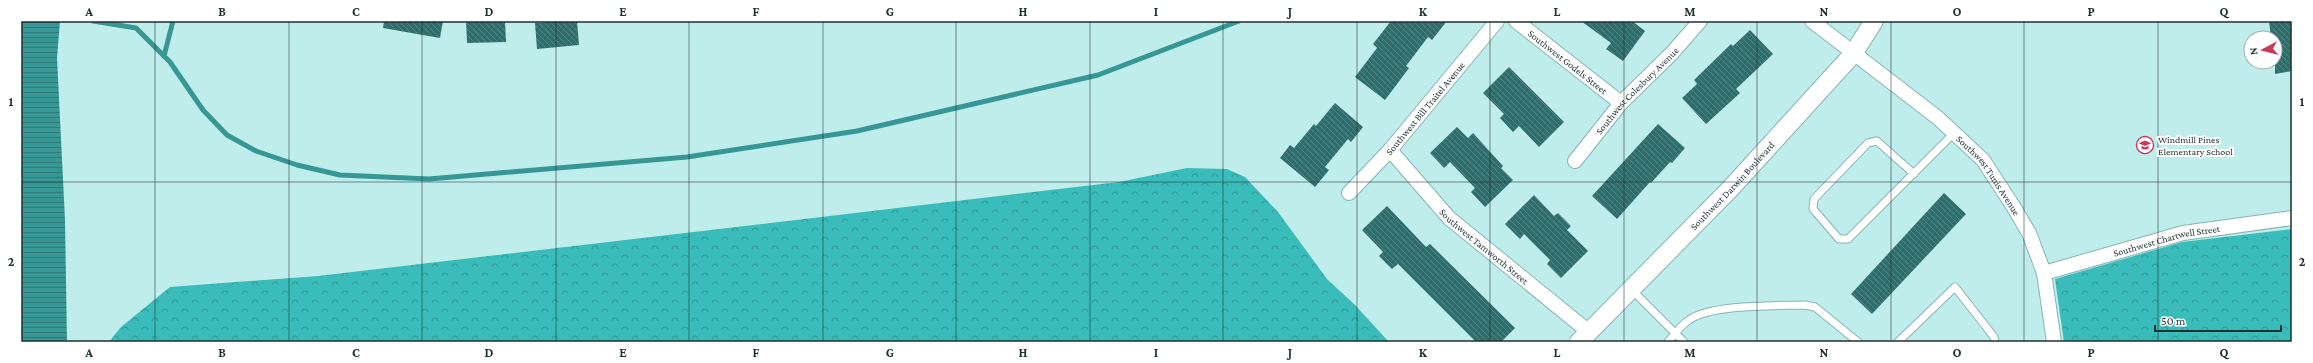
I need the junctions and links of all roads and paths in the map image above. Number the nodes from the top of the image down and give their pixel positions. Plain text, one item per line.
1 (1496, 21) edge
2 (1516, 21) edge
3 (1700, 21) edge
4 (1812, 21) edge
5 (1874, 21) edge
6 (1853, 54) junction
7 (1621, 103) junction
8 (1954, 133) junction
9 (1390, 150) junction
10 (1575, 161) dead end
11 (1914, 174) junction
12 (1349, 193) dead end
13 (2292, 218) edge
14 (2044, 273) junction
15 (1631, 289) junction
16 (1675, 334) junction
17 (1584, 337) edge
18 (1668, 342) edge
19 (1684, 342) edge
20 (1858, 342) edge
21 (1898, 342) edge
22 (1995, 342) edge
23 (2054, 342) edge

1 - 9 street, Southwest Bill Traitel Avenue
2 - 7 street, Southwest Godels Street
3 - 7 street, Southwest Colesbury Avenue
4 - 6 street, Southwest Tunis Avenue
5 - 6 street, Southwest Darwin Boulevard
6 - 8 street, Southwest Tunis Avenue
6 - 15 street, Southwest Darwin Boulevard
7 - 10 street, Southwest Colesbury Avenue
8 - 11 lane
8 - 14 street, Southwest Tunis Avenue
9 - 12 street, Southwest Bill Traitel Avenue
9 - 17 street, Southwest Tamworth Street
11 - 11 lane
13 - 14 street, Southwest Chartwell Street
14 - 23 street, Southwest Tunis Avenue
15 - 16 lane
15 - 17 street, Southwest Darwin Boulevard
16 - 18 lane
16 - 19 lane
16 - 20 lane
21 - 22 lane

